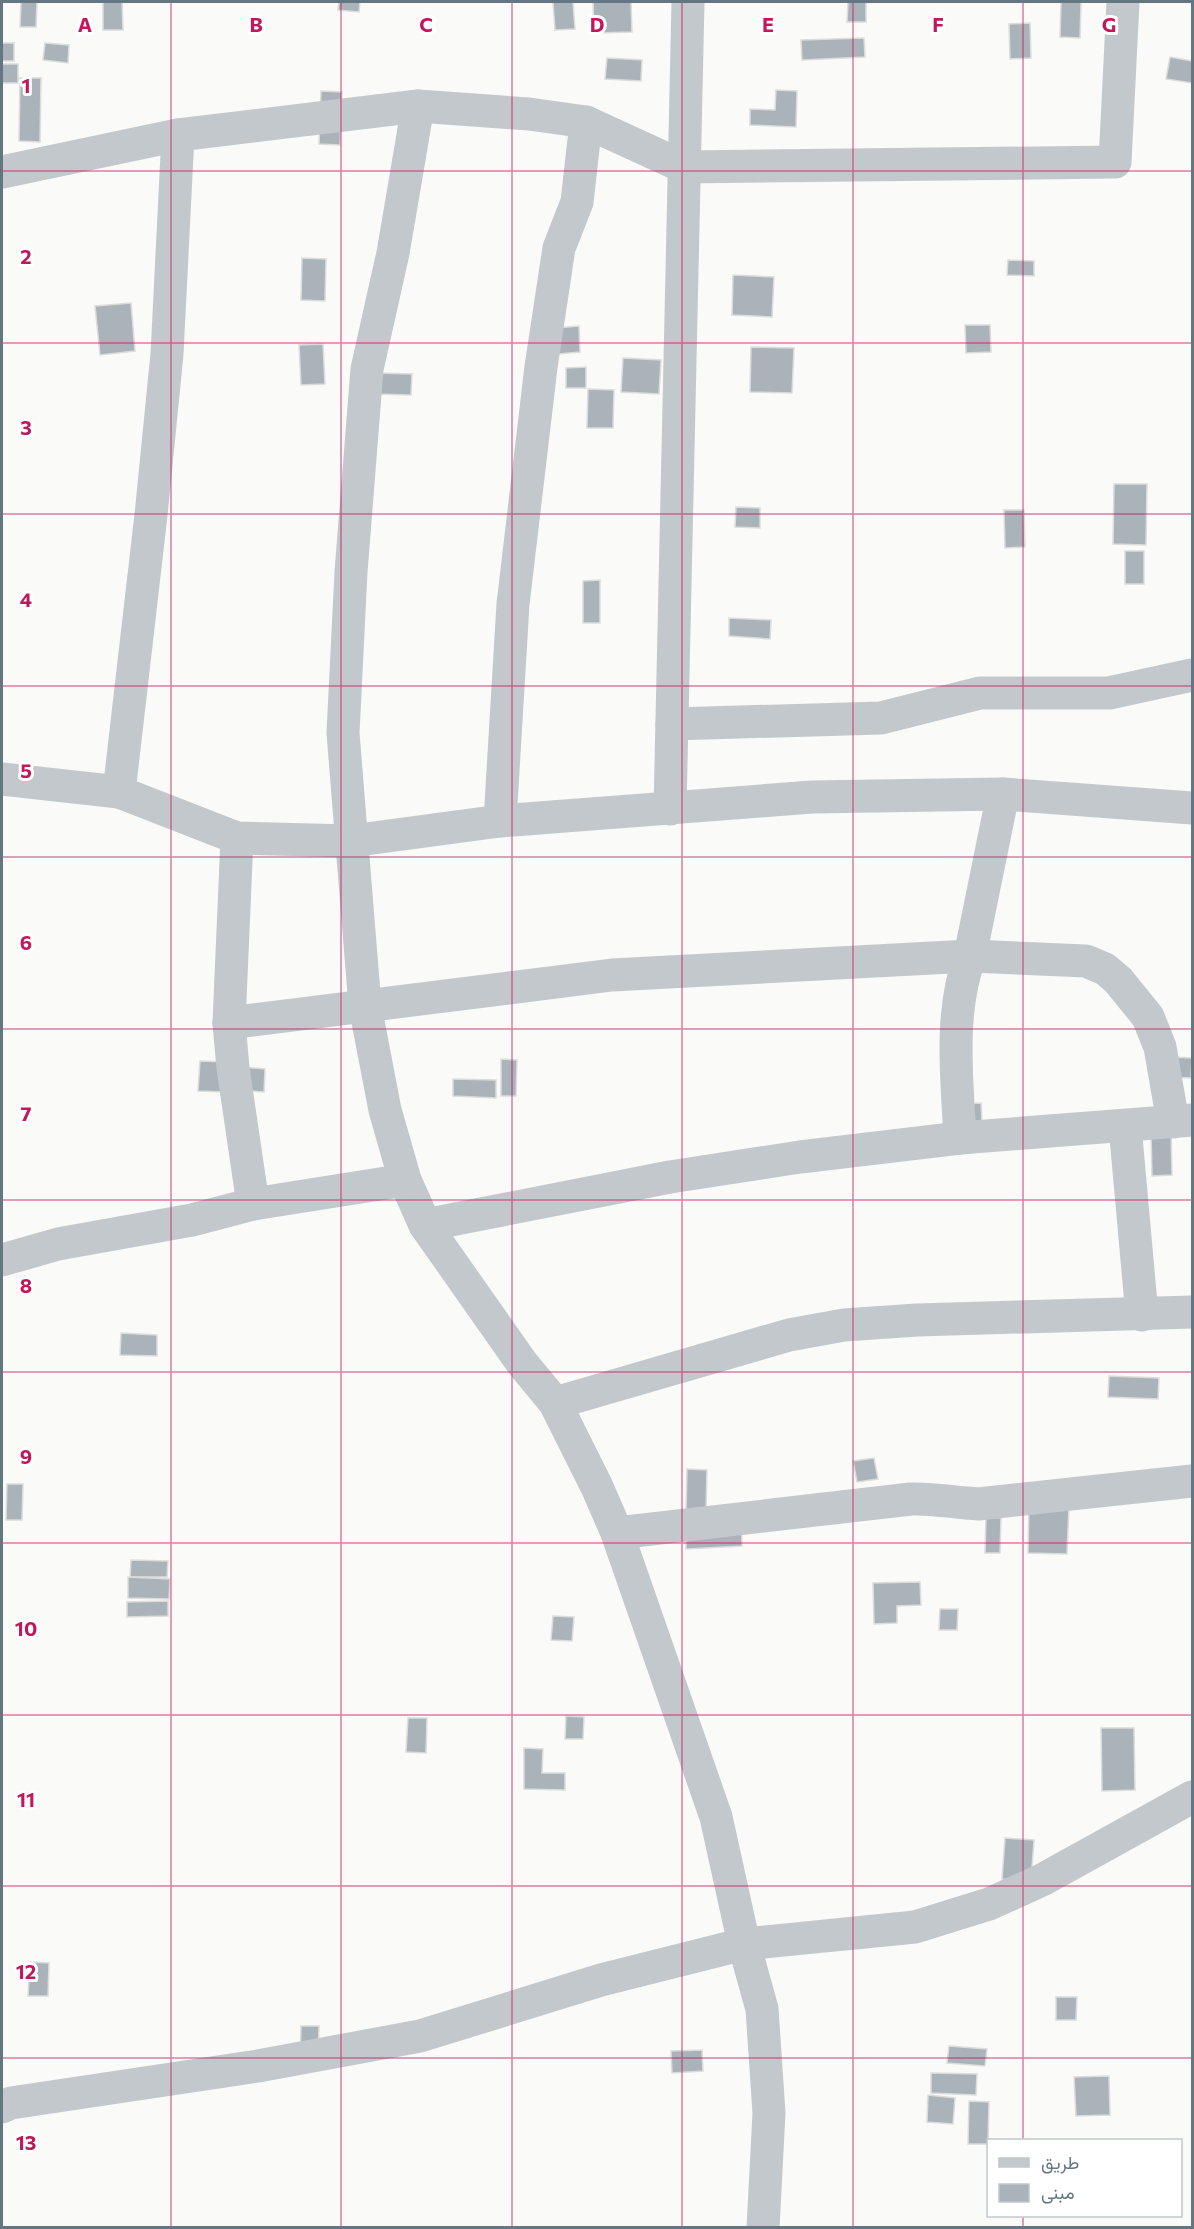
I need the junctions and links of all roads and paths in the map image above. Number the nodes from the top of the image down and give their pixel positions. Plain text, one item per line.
1 (688, 2) edge
2 (1123, 2) edge
3 (418, 106) junction
4 (586, 122) junction
5 (178, 135) junction
6 (684, 167) junction
7 (2, 172) edge
8 (1192, 675) edge
9 (672, 724) junction
10 (2, 779) edge
11 (119, 792) junction
12 (1003, 794) junction
13 (1192, 808) edge
14 (670, 809) junction
15 (500, 821) junction
16 (237, 838) junction
17 (351, 841) junction
18 (970, 956) junction
19 (365, 1006) junction
20 (229, 1023) junction
21 (1183, 1121) edge
22 (1125, 1126) junction
23 (960, 1138) junction
24 (405, 1180) junction
25 (253, 1204) junction
26 (425, 1225) junction
27 (2, 1260) edge
28 (1192, 1312) edge
29 (1142, 1315) junction
30 (555, 1403) junction
31 (1192, 1481) edge
32 (617, 1533) junction
33 (1192, 1797) edge
34 (744, 1944) junction
35 (2, 2107) edge
36 (763, 2228) edge

1 - 6 street
2 - 6 street
3 - 4 street
3 - 5 street
3 - 17 street
4 - 6 street
4 - 15 street
5 - 7 street
5 - 11 street
6 - 9 street
8 - 9 street
9 - 14 street
10 - 11 street
11 - 16 street
12 - 13 street
12 - 14 street
12 - 18 street
14 - 15 street
15 - 17 street
16 - 17 street
16 - 20 street
17 - 19 street
18 - 19 street
18 - 21 street
18 - 23 street
19 - 20 street
19 - 24 street
20 - 25 street
21 - 22 street
22 - 23 street
22 - 29 street
23 - 26 street
24 - 25 street
24 - 26 street
25 - 27 street
26 - 30 street
28 - 29 street
29 - 30 street
30 - 32 street
31 - 32 street
32 - 34 street
33 - 34 street
34 - 35 street
34 - 36 street

